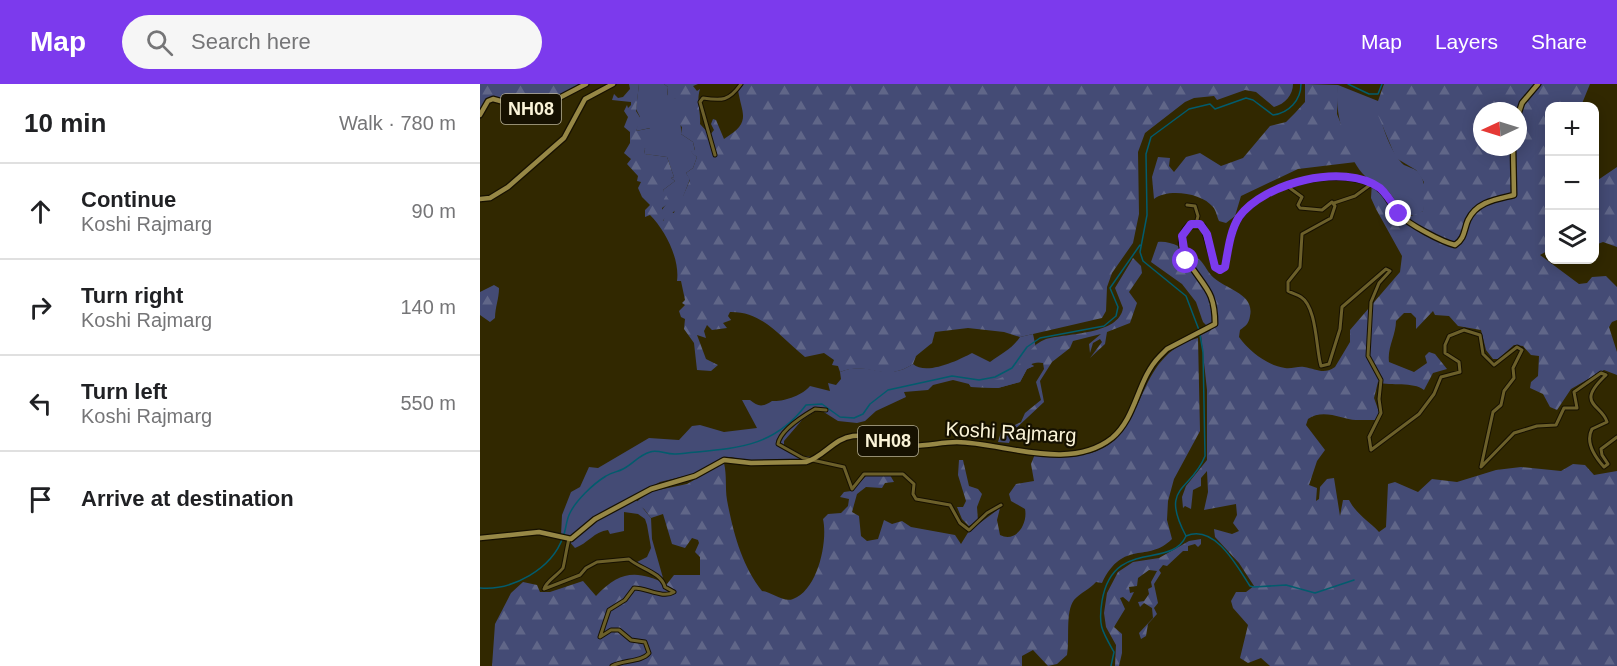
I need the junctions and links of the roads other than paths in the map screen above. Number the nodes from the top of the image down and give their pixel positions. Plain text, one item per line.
1 (586, 84) edge
2 (613, 84) edge
3 (741, 84) edge
4 (1538, 84) edge
5 (1522, 102) edge
6 (480, 115) edge
7 (715, 155) dead end
8 (1513, 156) edge
9 (1372, 184) junction
10 (1287, 186) junction
11 (480, 199) edge
12 (1334, 203) junction
13 (1187, 205) dead end
14 (1196, 224) junction
15 (826, 410) dead end
16 (1617, 436) edge
17 (813, 460) junction
18 (1001, 505) dead end
19 (480, 538) edge
20 (568, 539) junction
21 (612, 666) edge

1 - 6 main road, NH08
2 - 11 main road, NH08
3 - 7 street
4 - 5 main road
8 - 9 main road
9 - 10 main road
9 - 12 street
10 - 12 street
10 - 14 main road
12 - 16 street
13 - 14 street
14 - 17 main road, Koshi Rajmarg / NH08
15 - 17 street
17 - 18 street
17 - 20 main road
19 - 20 main road
20 - 21 street

